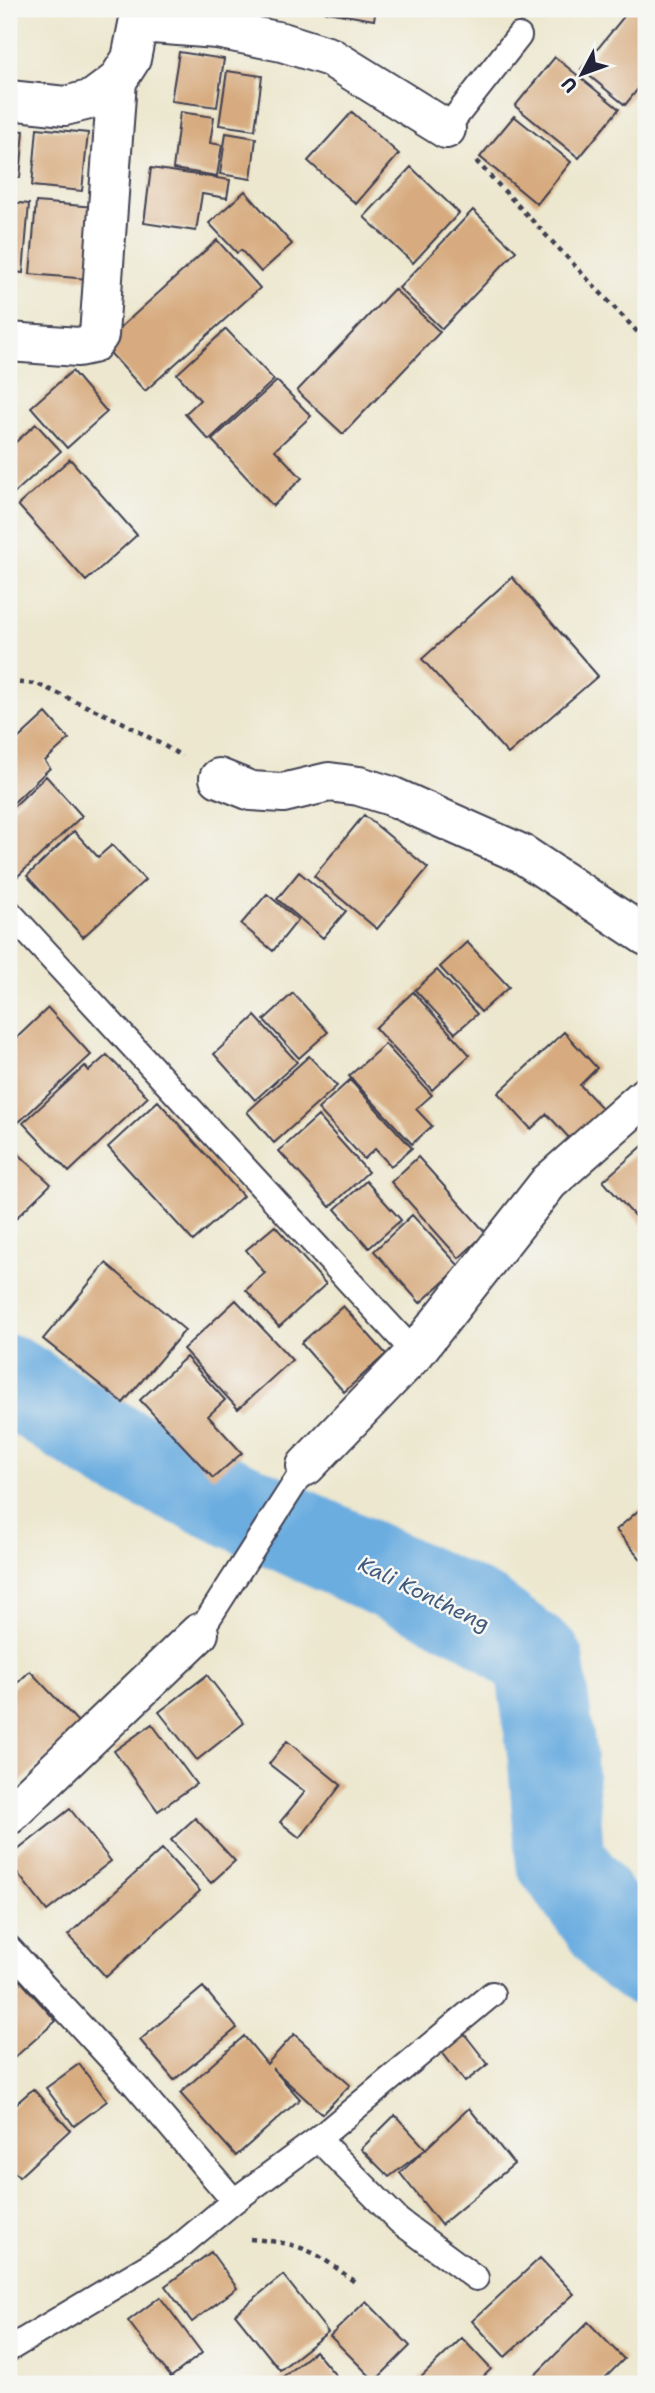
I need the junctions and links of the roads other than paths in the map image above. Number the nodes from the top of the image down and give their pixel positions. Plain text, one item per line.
1 (141, 16) edge
2 (519, 36) dead end
3 (117, 81) junction
4 (9, 100) edge
5 (446, 129) joint
6 (9, 342) edge
7 (219, 778) road end
8 (9, 912) edge
9 (646, 936) edge
10 (646, 1096) edge
11 (415, 1353) junction
12 (306, 1466) joint
13 (199, 1633) joint
14 (9, 1815) edge
15 (9, 1948) edge
16 (492, 1994) dead end
17 (318, 2139) junction
18 (234, 2201) junction
19 (476, 2278) dead end
20 (9, 2349) edge

1 - 3 street
1 - 5 street
2 - 5 lane
3 - 4 street
3 - 6 street
7 - 9 street
8 - 11 lane
10 - 11 street
11 - 12 street
12 - 13 lane
13 - 14 street
15 - 18 lane
16 - 17 lane
17 - 18 lane
17 - 19 lane
18 - 20 lane

